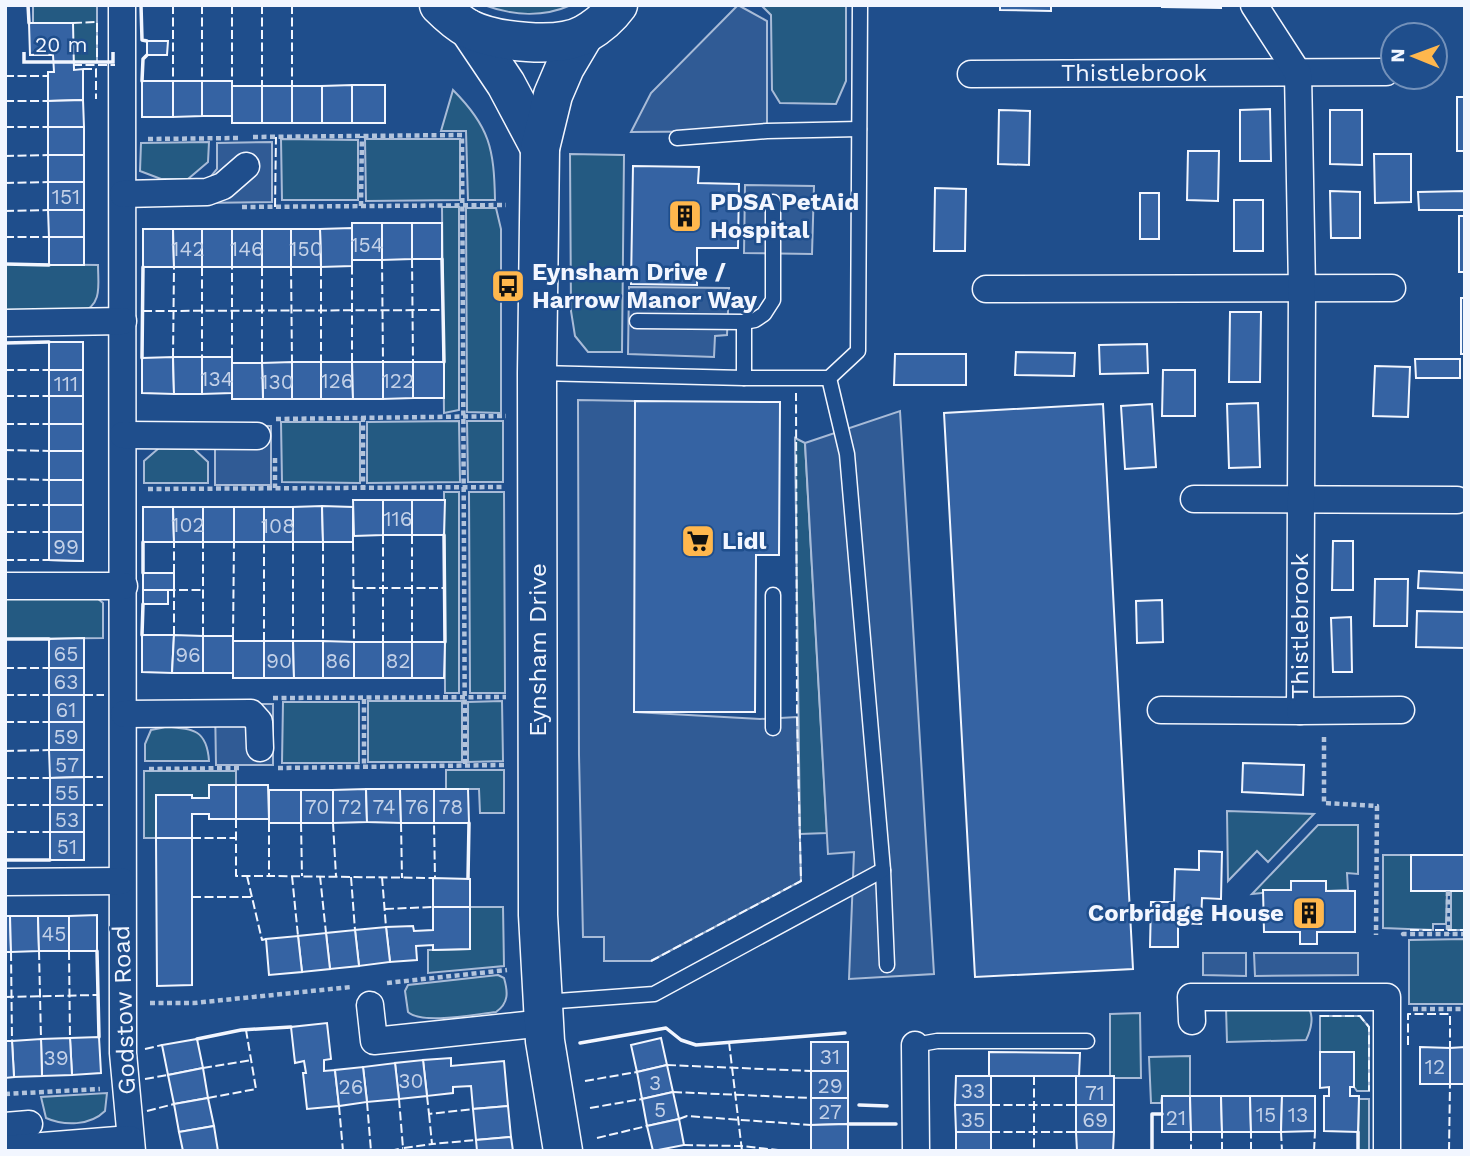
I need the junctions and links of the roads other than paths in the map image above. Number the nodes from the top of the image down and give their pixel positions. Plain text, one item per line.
1 (122, 5) edge
2 (439, 5) edge
3 (618, 5) edge
4 (860, 5) edge
5 (1254, 5) edge
6 (469, 29) junction
7 (584, 35) junction
8 (1379, 72) edge
9 (1298, 73) junction
10 (971, 74) dead end
11 (859, 129) junction
12 (677, 138) dead end
13 (540, 148) junction
14 (246, 166) dead end
15 (124, 194) junction
16 (773, 202) dead end
17 (1392, 288) dead end
18 (986, 289) dead end
19 (1302, 289) junction
20 (123, 321) junction
21 (637, 321) dead end
22 (744, 322) junction
23 (5, 323) edge
24 (537, 373) junction
25 (744, 378) junction
26 (830, 378) junction
27 (266, 427) road end
28 (123, 435) junction
29 (1300, 498) junction
30 (1194, 499) dead end
31 (1457, 500) dead end
32 (5, 586) edge
33 (124, 586) junction
34 (773, 595) dead end
35 (1161, 710) dead end
36 (1401, 710) dead end
37 (1312, 711) junction
38 (124, 714) junction
39 (774, 728) dead end
40 (254, 758) road end
41 (883, 870) junction
42 (121, 881) junction
43 (5, 882) edge
44 (887, 965) dead end
45 (369, 991) road end
46 (542, 997) junction
47 (1192, 1021) dead end
48 (1087, 1041) dead end
49 (915, 1045) joint
50 (131, 1145) edge
51 (5, 1149) edge
52 (563, 1151) edge
53 (916, 1151) edge
54 (1387, 1151) edge

1 - 15 street, Godstow Road
2 - 6 street
3 - 7 street
4 - 11 lane
5 - 9 street
6 - 7 street
6 - 13 street, Eynsham Drive
7 - 13 street, Eynsham Drive
8 - 9 street, Thistlebrook
9 - 10 street, Thistlebrook
9 - 19 street, Thistlebrook
11 - 12 lane
11 - 26 lane
13 - 24 street, Eynsham Drive
14 - 15 street
15 - 20 street, Godstow Road
16 - 22 lane
17 - 19 street
18 - 19 street
19 - 29 street, Thistlebrook
20 - 23 street
20 - 28 street, Godstow Road
21 - 22 lane
22 - 25 lane
24 - 25 lane
24 - 46 street, Eynsham Drive
25 - 26 lane
26 - 41 lane
27 - 28 street
28 - 33 street, Godstow Road
29 - 30 street
29 - 31 street
29 - 37 street, Thistlebrook
32 - 33 street
33 - 38 street, Godstow Road
34 - 39 lane
35 - 37 street, Thistlebrook
36 - 37 street, Thistlebrook
38 - 40 street
38 - 42 street, Godstow Road
41 - 44 lane
41 - 46 lane
42 - 43 street
42 - 50 street, Godstow Road
45 - 46 street
46 - 52 street, Eynsham Drive
47 - 54 street
48 - 49 lane
49 - 53 street
50 - 51 street, Godstow Road

